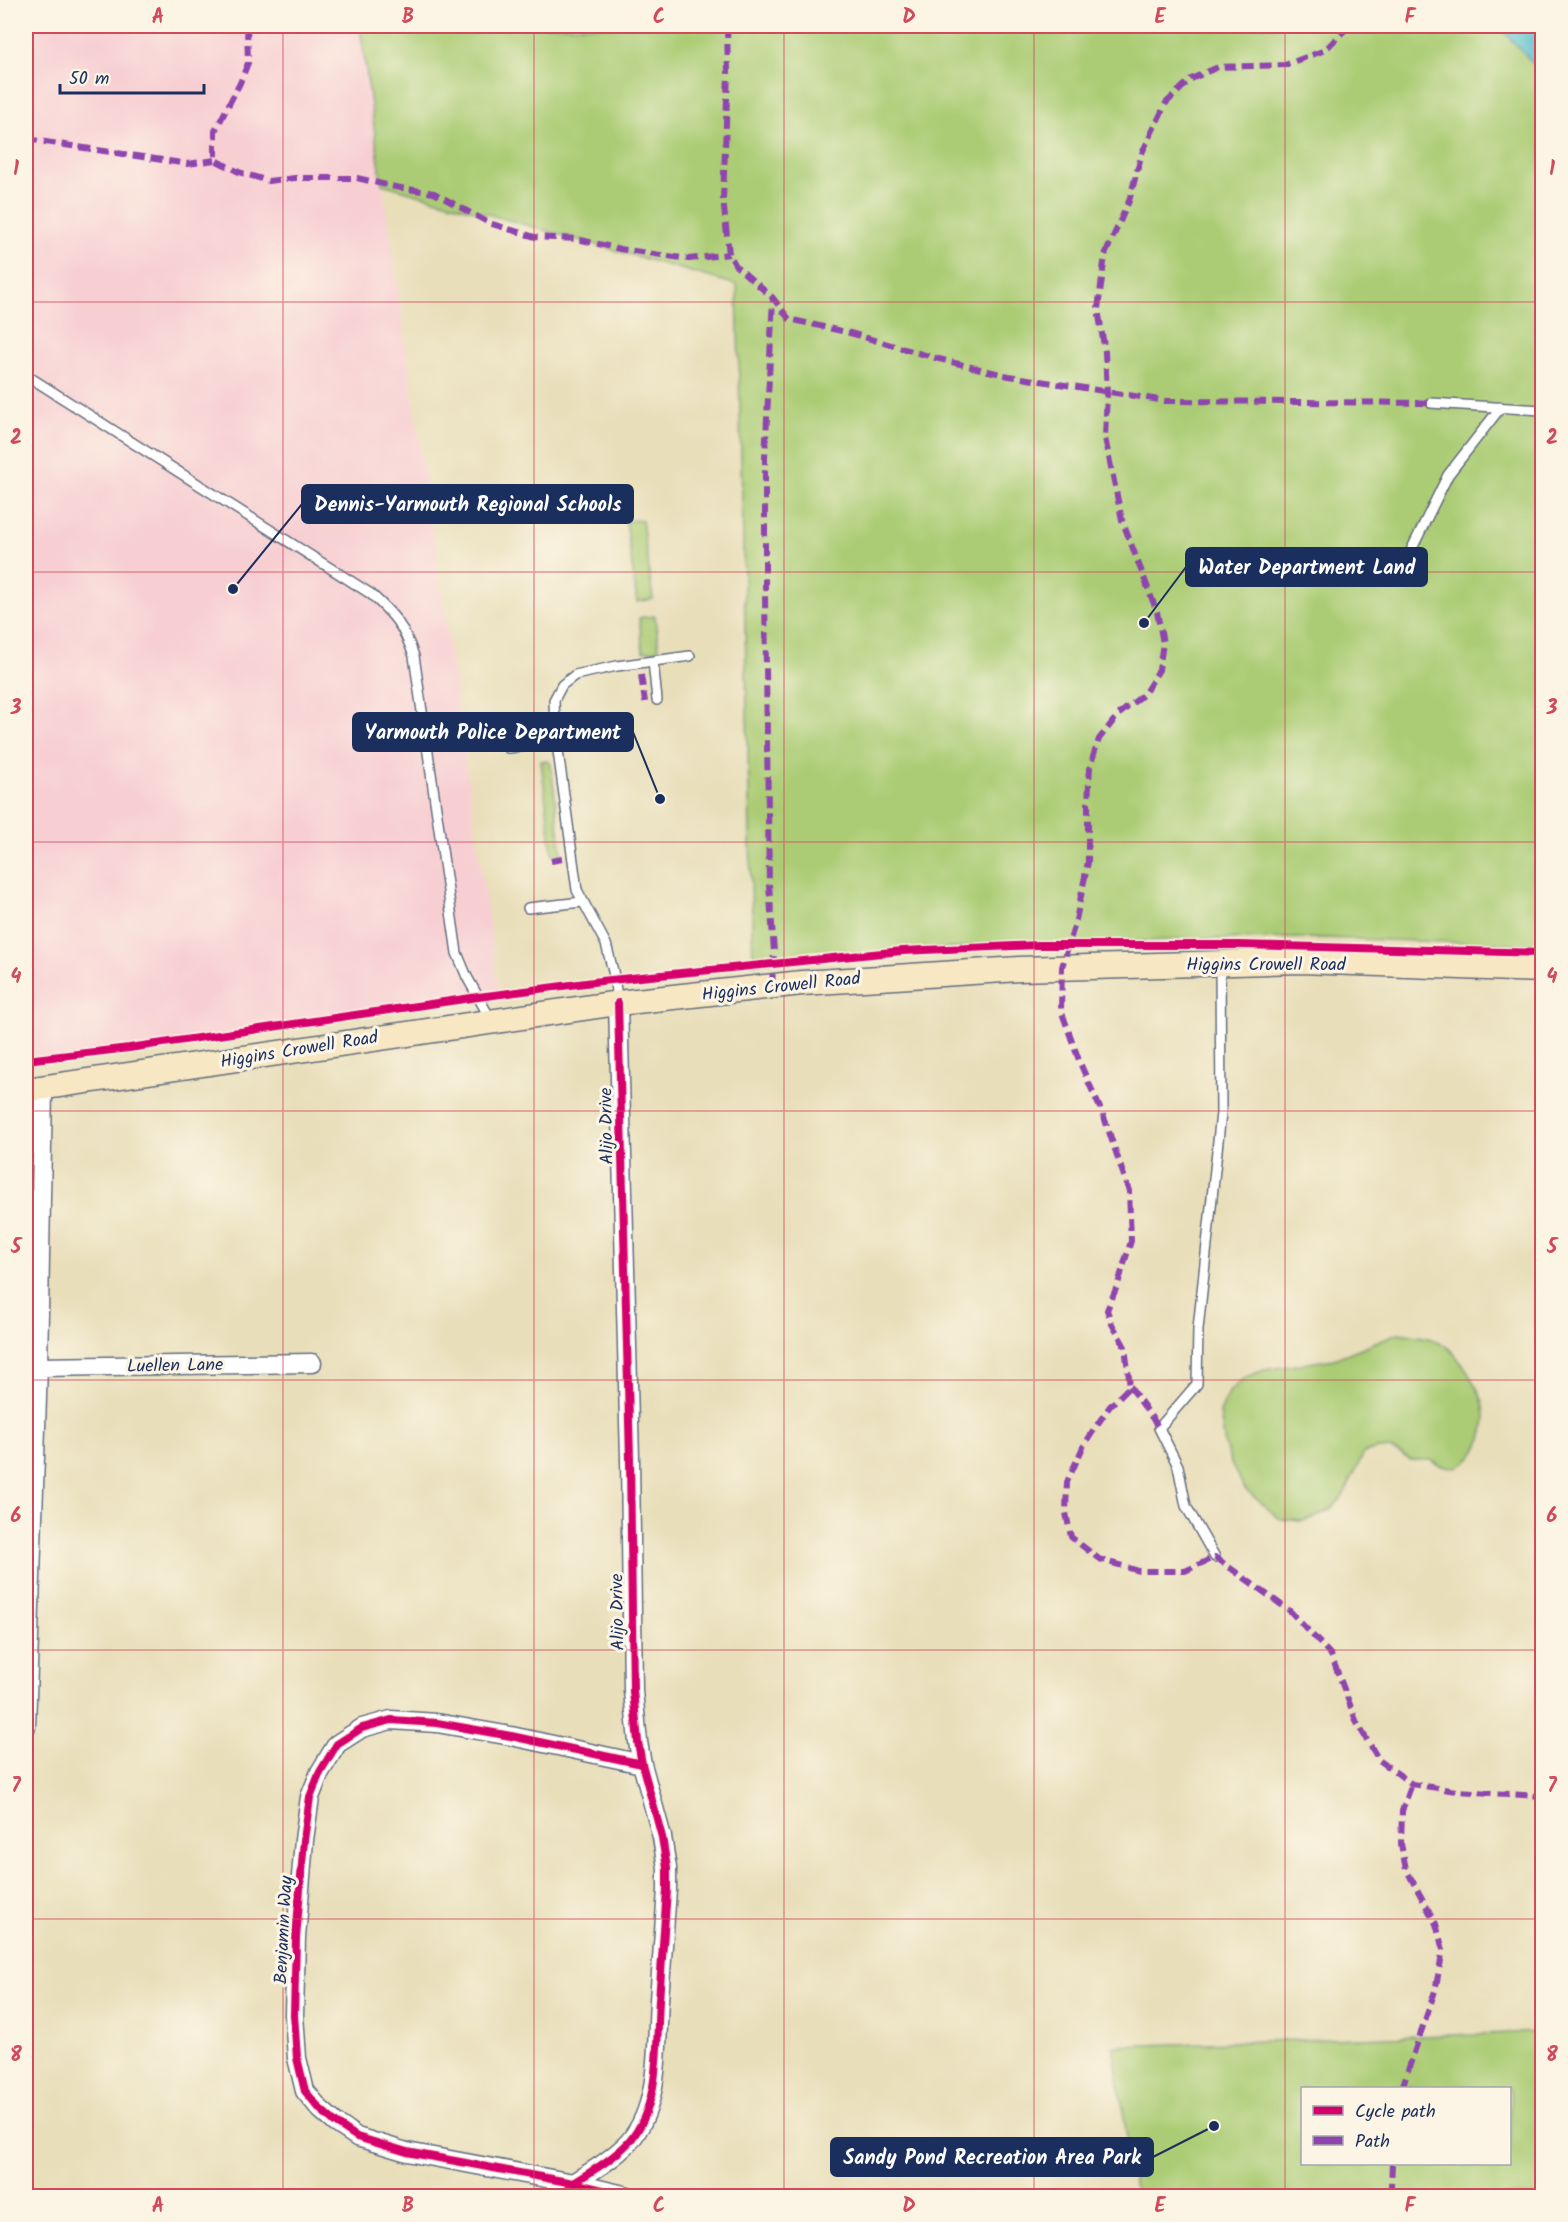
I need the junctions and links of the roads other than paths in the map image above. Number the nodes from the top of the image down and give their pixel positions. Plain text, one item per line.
1 (26, 375) edge
2 (1431, 403) dead end
3 (1501, 407) junction
4 (1542, 410) edge
5 (1400, 573) dead end
6 (690, 656) dead end
7 (653, 661) junction
8 (657, 700) dead end
9 (557, 742) junction
10 (508, 748) dead end
11 (582, 902) junction
12 (528, 908) dead end
13 (1220, 964) junction
14 (1542, 970) edge
15 (618, 1003) junction
16 (491, 1020) junction
17 (34, 1089) edge
18 (312, 1363) dead end
19 (38, 1367) junction
20 (1215, 1557) dead end
21 (26, 1716) edge
22 (642, 1764) junction
23 (573, 2183) junction
24 (628, 2196) edge

1 - 16 lane
2 - 3 lane
3 - 4 lane
3 - 5 lane
6 - 7 lane
7 - 8 lane
7 - 9 lane
9 - 10 lane
9 - 11 lane
11 - 12 lane
11 - 15 lane
13 - 14 main road, Higgins Crowell Road
13 - 15 main road, Higgins Crowell Road
13 - 20 lane
15 - 16 main road, Higgins Crowell Road
15 - 22 street, Alijo Drive
16 - 17 main road, Higgins Crowell Road
17 - 19 street
18 - 19 street, Luellen Lane
19 - 21 street
22 - 23 street, Alijo Drive
22 - 23 street, Benjamin Way
23 - 24 street, Benjamin Way

